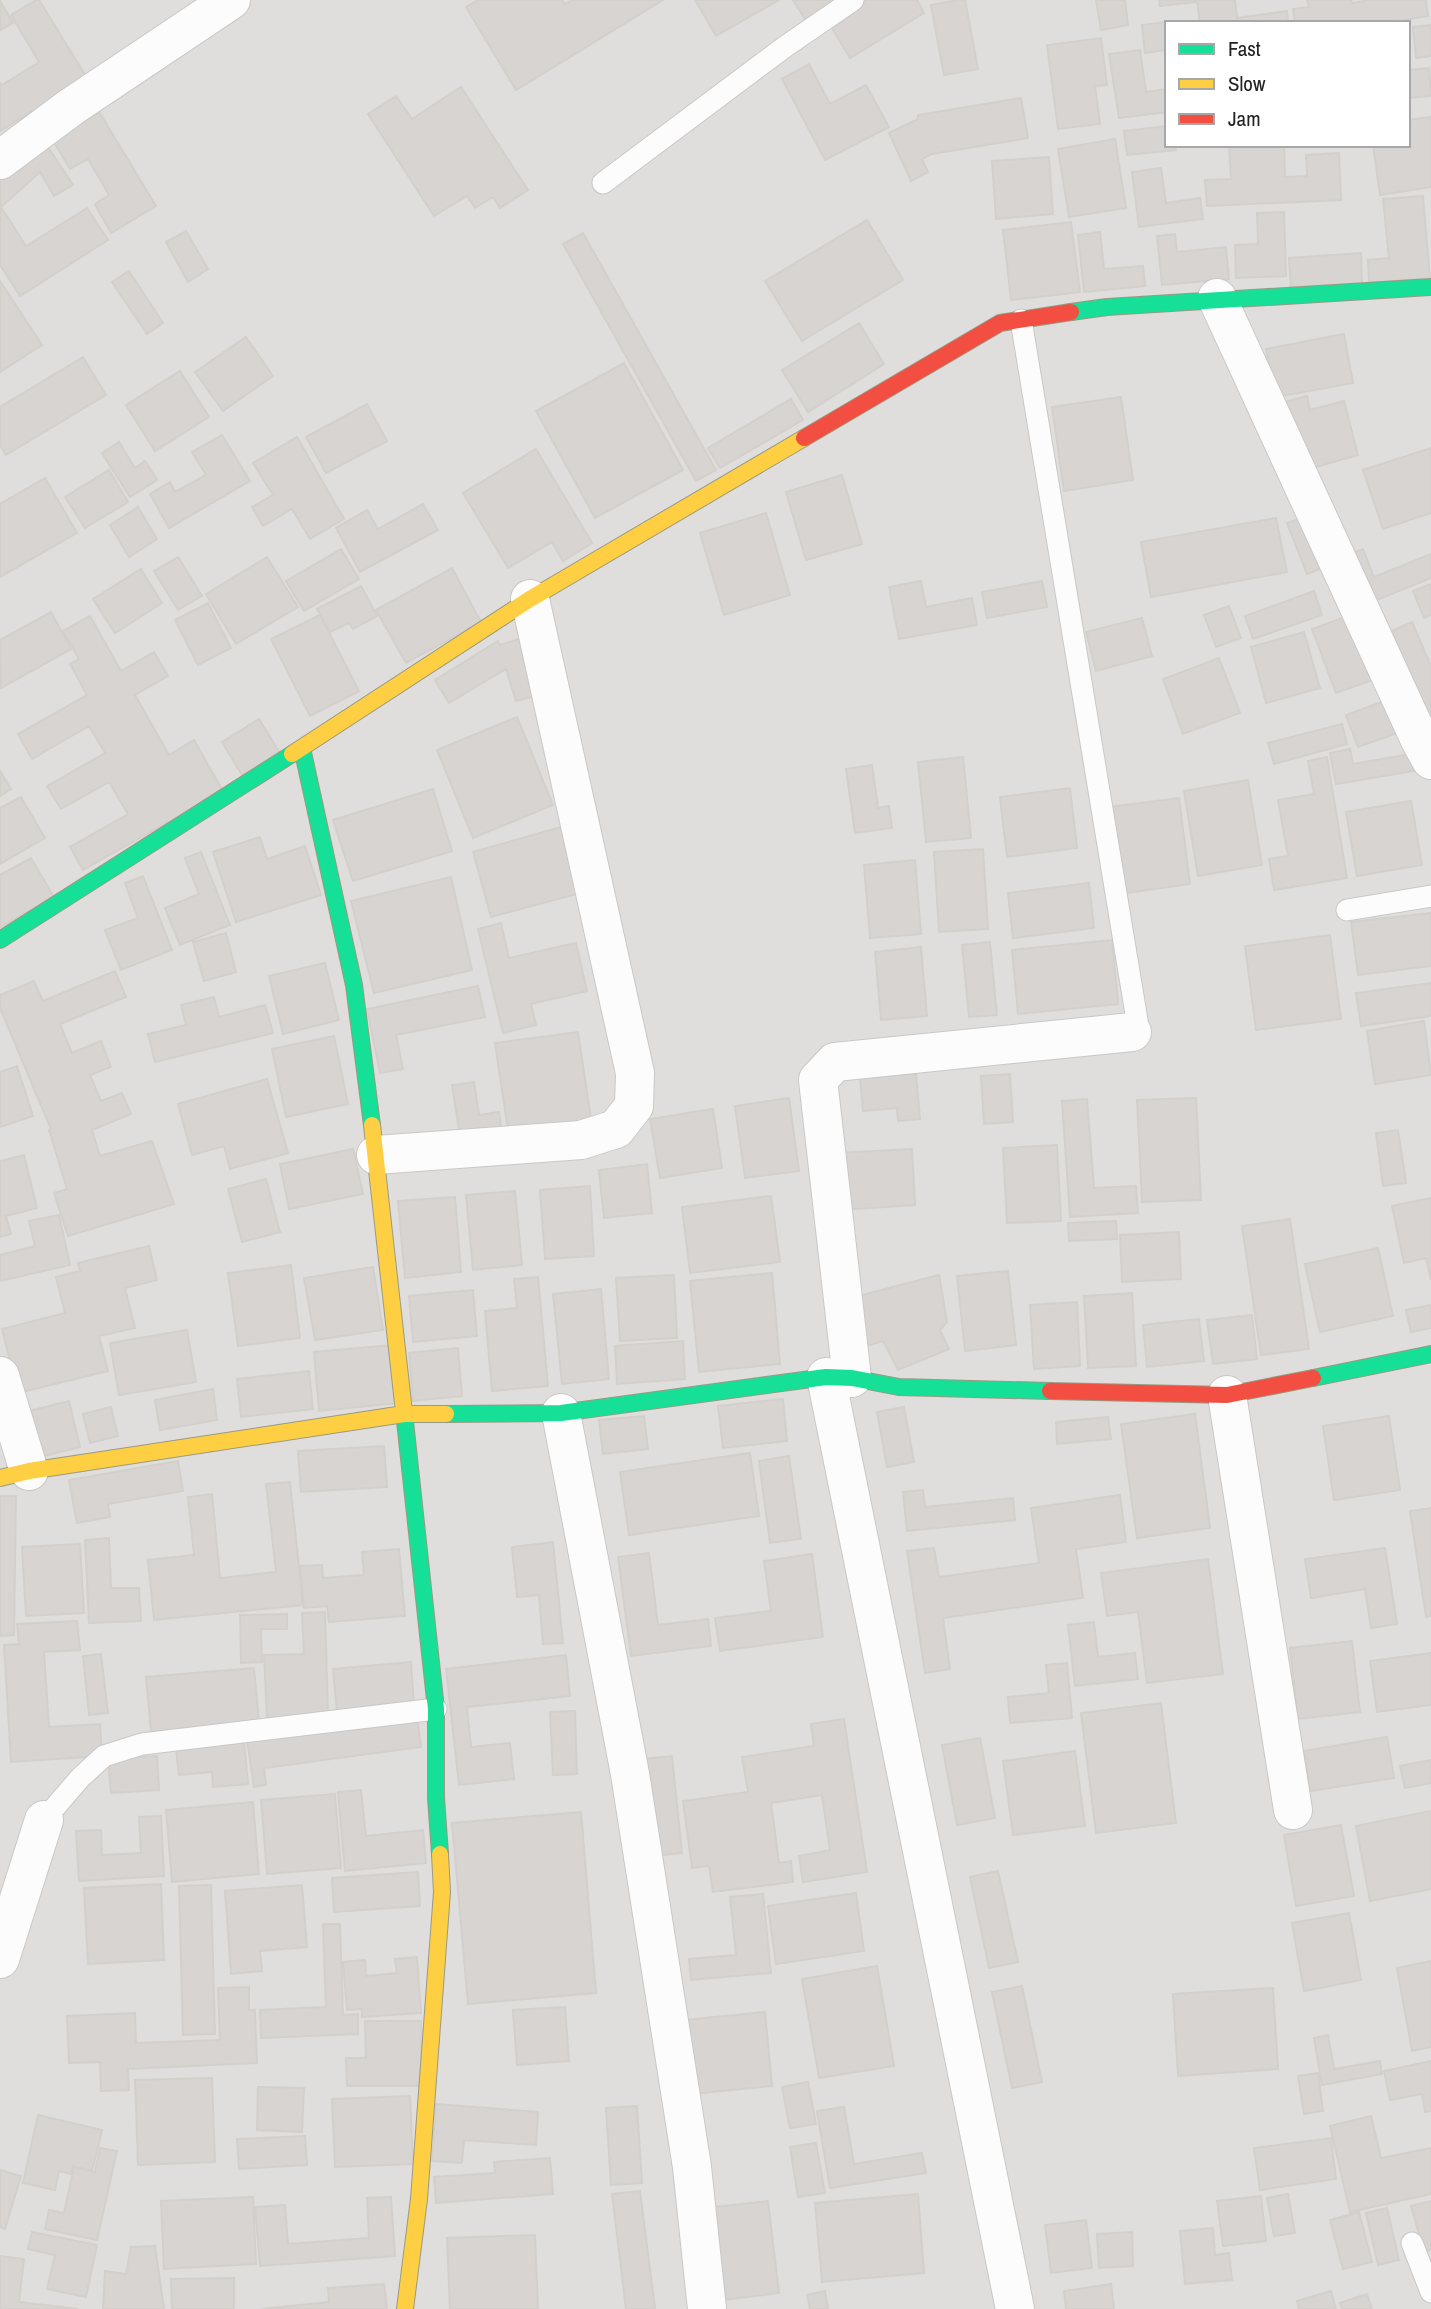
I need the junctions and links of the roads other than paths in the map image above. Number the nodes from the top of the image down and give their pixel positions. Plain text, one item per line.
1 (231, 0) edge
2 (852, 0) edge
3 (0, 160) edge
4 (603, 183) dead end
5 (1431, 287) edge
6 (1217, 298) junction
7 (1021, 320) junction
8 (530, 598) junction
9 (302, 748) junction
10 (1431, 760) edge
11 (1431, 896) edge
12 (1347, 910) dead end
13 (0, 940) edge
14 (1132, 1032) joint
15 (376, 1155) junction
16 (1431, 1354) edge
17 (0, 1376) edge
18 (839, 1377) junction
19 (1227, 1395) junction
20 (561, 1413) junction
21 (404, 1414) junction
22 (14, 1475) edge
23 (436, 1709) junction
24 (1293, 1810) dead end
25 (44, 1820) joint
26 (0, 1959) edge
27 (1412, 2242) dead end
28 (1431, 2292) edge
29 (405, 2309) edge
30 (707, 2309) edge
31 (1015, 2309) edge

1 - 3 street
2 - 4 lane
5 - 6 street
6 - 7 street
6 - 10 street
7 - 8 street
7 - 14 lane
8 - 9 street
8 - 15 street
9 - 13 street
9 - 15 street
11 - 12 lane
14 - 18 street
15 - 21 street
16 - 19 street
17 - 22 street
18 - 19 street
18 - 20 street
18 - 31 street
19 - 24 street
20 - 21 street
20 - 30 street
21 - 22 street
21 - 23 street
23 - 25 lane
23 - 29 street
25 - 26 street
27 - 28 lane

